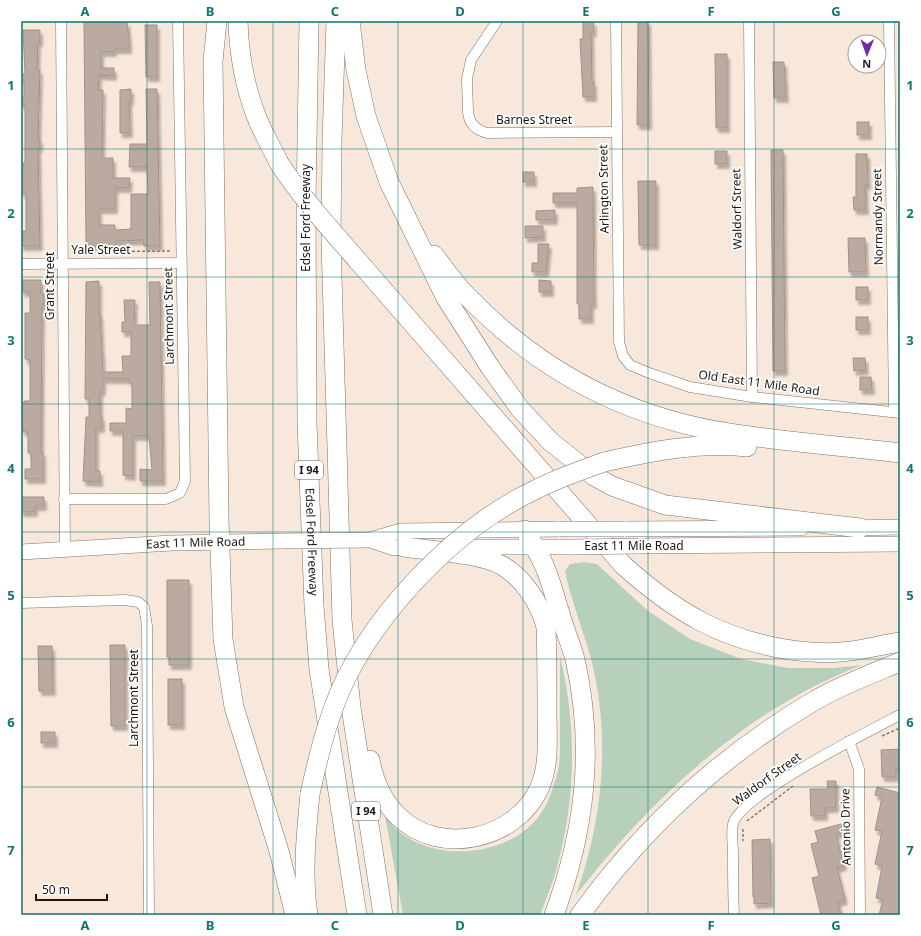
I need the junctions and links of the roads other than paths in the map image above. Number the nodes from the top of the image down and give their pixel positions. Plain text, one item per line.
1 (62, 21) edge
2 (178, 21) edge
3 (217, 21) edge
4 (238, 21) edge
5 (309, 21) edge
6 (336, 21) edge
7 (350, 21) edge
8 (497, 21) edge
9 (616, 21) edge
10 (748, 21) edge
11 (889, 21) edge
12 (616, 132) junction
13 (396, 196) junction
14 (182, 262) junction
15 (63, 263) junction
16 (21, 264) edge
17 (623, 356) joint
18 (752, 397) junction
19 (897, 413) edge
20 (900, 453) edge
21 (900, 464) edge
22 (64, 499) junction
23 (900, 527) edge
24 (860, 528) junction
25 (525, 530) junction
26 (370, 540) junction
27 (221, 542) junction
28 (900, 544) edge
29 (404, 547) junction
30 (534, 547) junction
31 (65, 551) junction
32 (21, 552) edge
33 (21, 603) edge
34 (900, 642) edge
35 (900, 662) edge
36 (351, 706) junction
37 (900, 715) edge
38 (849, 741) junction
39 (149, 915) edge
40 (295, 915) edge
41 (308, 915) edge
42 (357, 915) edge
43 (383, 915) edge
44 (554, 915) edge
45 (580, 915) edge
46 (734, 915) edge
47 (860, 915) edge

1 - 15 street, Grant Street
2 - 14 street, Larchmont Street
3 - 27 highway
4 - 34 highway, bridge
5 - 42 highway, Edsel Ford Freeway / I 94
6 - 36 highway, Edsel Ford Freeway / I 94
7 - 13 highway
8 - 12 street, Barnes Street
9 - 12 street, Arlington Street
10 - 18 street, Waldorf Street
11 - 19 street, Normandy Street
12 - 17 street, Arlington Street
13 - 20 highway
13 - 24 highway
14 - 15 street, Yale Street
14 - 22 street, Larchmont Street
15 - 16 street, Yale Street
15 - 22 street, Grant Street
17 - 18 street, Old East 11 Mile Road
18 - 19 street, Old East 11 Mile Road
21 - 41 highway, bridge
22 - 31 street, Grant Street
23 - 24 main road, East 11 Mile Road
24 - 25 main road, East 11 Mile Road, bridge
25 - 26 main road, East 11 Mile Road
25 - 30 highway
26 - 27 main road, East 11 Mile Road, bridge
26 - 29 main road, East 11 Mile Road
27 - 31 main road, East 11 Mile Road
27 - 40 highway
28 - 30 main road, East 11 Mile Road, bridge
29 - 30 main road, East 11 Mile Road
29 - 36 highway
30 - 44 highway
31 - 32 main road, East 11 Mile Road
33 - 39 street, Larchmont Street
35 - 45 highway
36 - 43 highway, Edsel Ford Freeway / I 94
37 - 38 street, Waldorf Street
38 - 46 street, Waldorf Street
38 - 47 street, Antonio Drive

